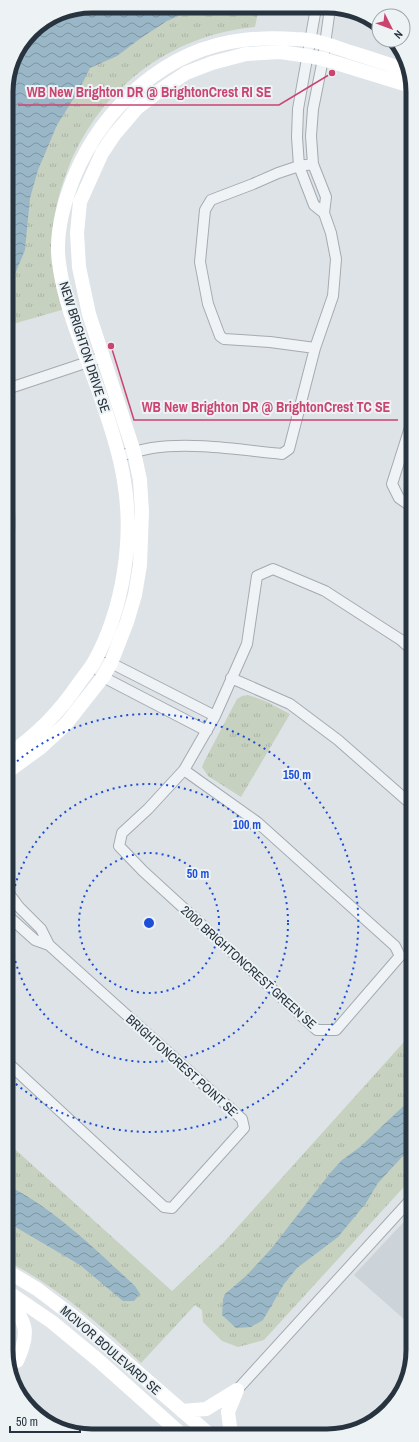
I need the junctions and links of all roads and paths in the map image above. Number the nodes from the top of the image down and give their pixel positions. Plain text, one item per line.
1 (315, 13) edge
2 (329, 13) edge
3 (310, 41) junction
4 (325, 44) junction
5 (308, 56) junction
6 (323, 59) junction
7 (403, 69) edge
8 (405, 84) edge
9 (313, 164) junction
10 (299, 166) junction
11 (324, 213) junction
12 (315, 348) junction
13 (103, 357) junction
14 (88, 363) junction
15 (13, 387) edge
16 (406, 440) edge
17 (134, 452) junction
18 (119, 456) junction
19 (406, 503) edge
20 (406, 645) edge
21 (112, 662) junction
22 (94, 663) junction
23 (103, 676) junction
24 (231, 678) junction
25 (215, 716) junction
26 (207, 731) junction
27 (13, 752) edge
28 (13, 768) edge
29 (184, 770) junction
30 (406, 800) edge
31 (13, 902) edge
32 (13, 920) edge
33 (49, 946) junction
34 (13, 1068) edge
35 (406, 1205) edge
36 (13, 1274) edge
37 (13, 1295) edge
38 (13, 1306) edge
39 (17, 1361) dead end
40 (237, 1390) junction
41 (182, 1411) junction
42 (175, 1429) edge
43 (203, 1429) edge
44 (230, 1429) edge

1 - 3 street
2 - 4 street
3 - 4 street, NEW BRIGHTON DRIVE SE
3 - 5 street
3 - 14 street, NEW BRIGHTON DRIVE SE
4 - 6 street
4 - 7 street, NEW BRIGHTON DRIVE SE
5 - 6 street, NEW BRIGHTON DRIVE SE
5 - 10 street
5 - 13 street, NEW BRIGHTON DRIVE SE
6 - 8 street, NEW BRIGHTON DRIVE SE
6 - 9 street
9 - 10 street
9 - 11 street
10 - 11 street
10 - 12 street
11 - 12 street
12 - 17 street
13 - 14 street
13 - 17 street, NEW BRIGHTON DRIVE SE
14 - 15 street
14 - 18 street, NEW BRIGHTON DRIVE SE
16 - 19 street
17 - 18 street
17 - 21 street, NEW BRIGHTON DRIVE SE
18 - 22 street, NEW BRIGHTON DRIVE SE
20 - 24 street, 2000 BRIGHTONCREST GREEN SE
21 - 22 street
21 - 23 street, NEW BRIGHTON DRIVE SE
21 - 25 street
22 - 23 street
22 - 27 street, NEW BRIGHTON DRIVE SE
23 - 26 street
23 - 28 street, NEW BRIGHTON DRIVE SE
24 - 25 street, 2000 BRIGHTONCREST GREEN SE
24 - 30 street
25 - 26 street, 2000 BRIGHTONCREST GREEN SE
26 - 29 street, 2000 BRIGHTONCREST GREEN SE
29 - 29 street, 2000 BRIGHTONCREST GREEN SE
31 - 33 street, BRIGHTONCREST POINT SE
32 - 33 street, BRIGHTONCREST POINT SE
33 - 34 street, BRIGHTONCREST POINT SE
35 - 40 street
36 - 41 street, MCIVOR BOULEVARD SE
37 - 42 street, MCIVOR BOULEVARD SE
38 - 39 street
40 - 41 street
40 - 44 street
41 - 43 street, MCIVOR BOULEVARD SE

